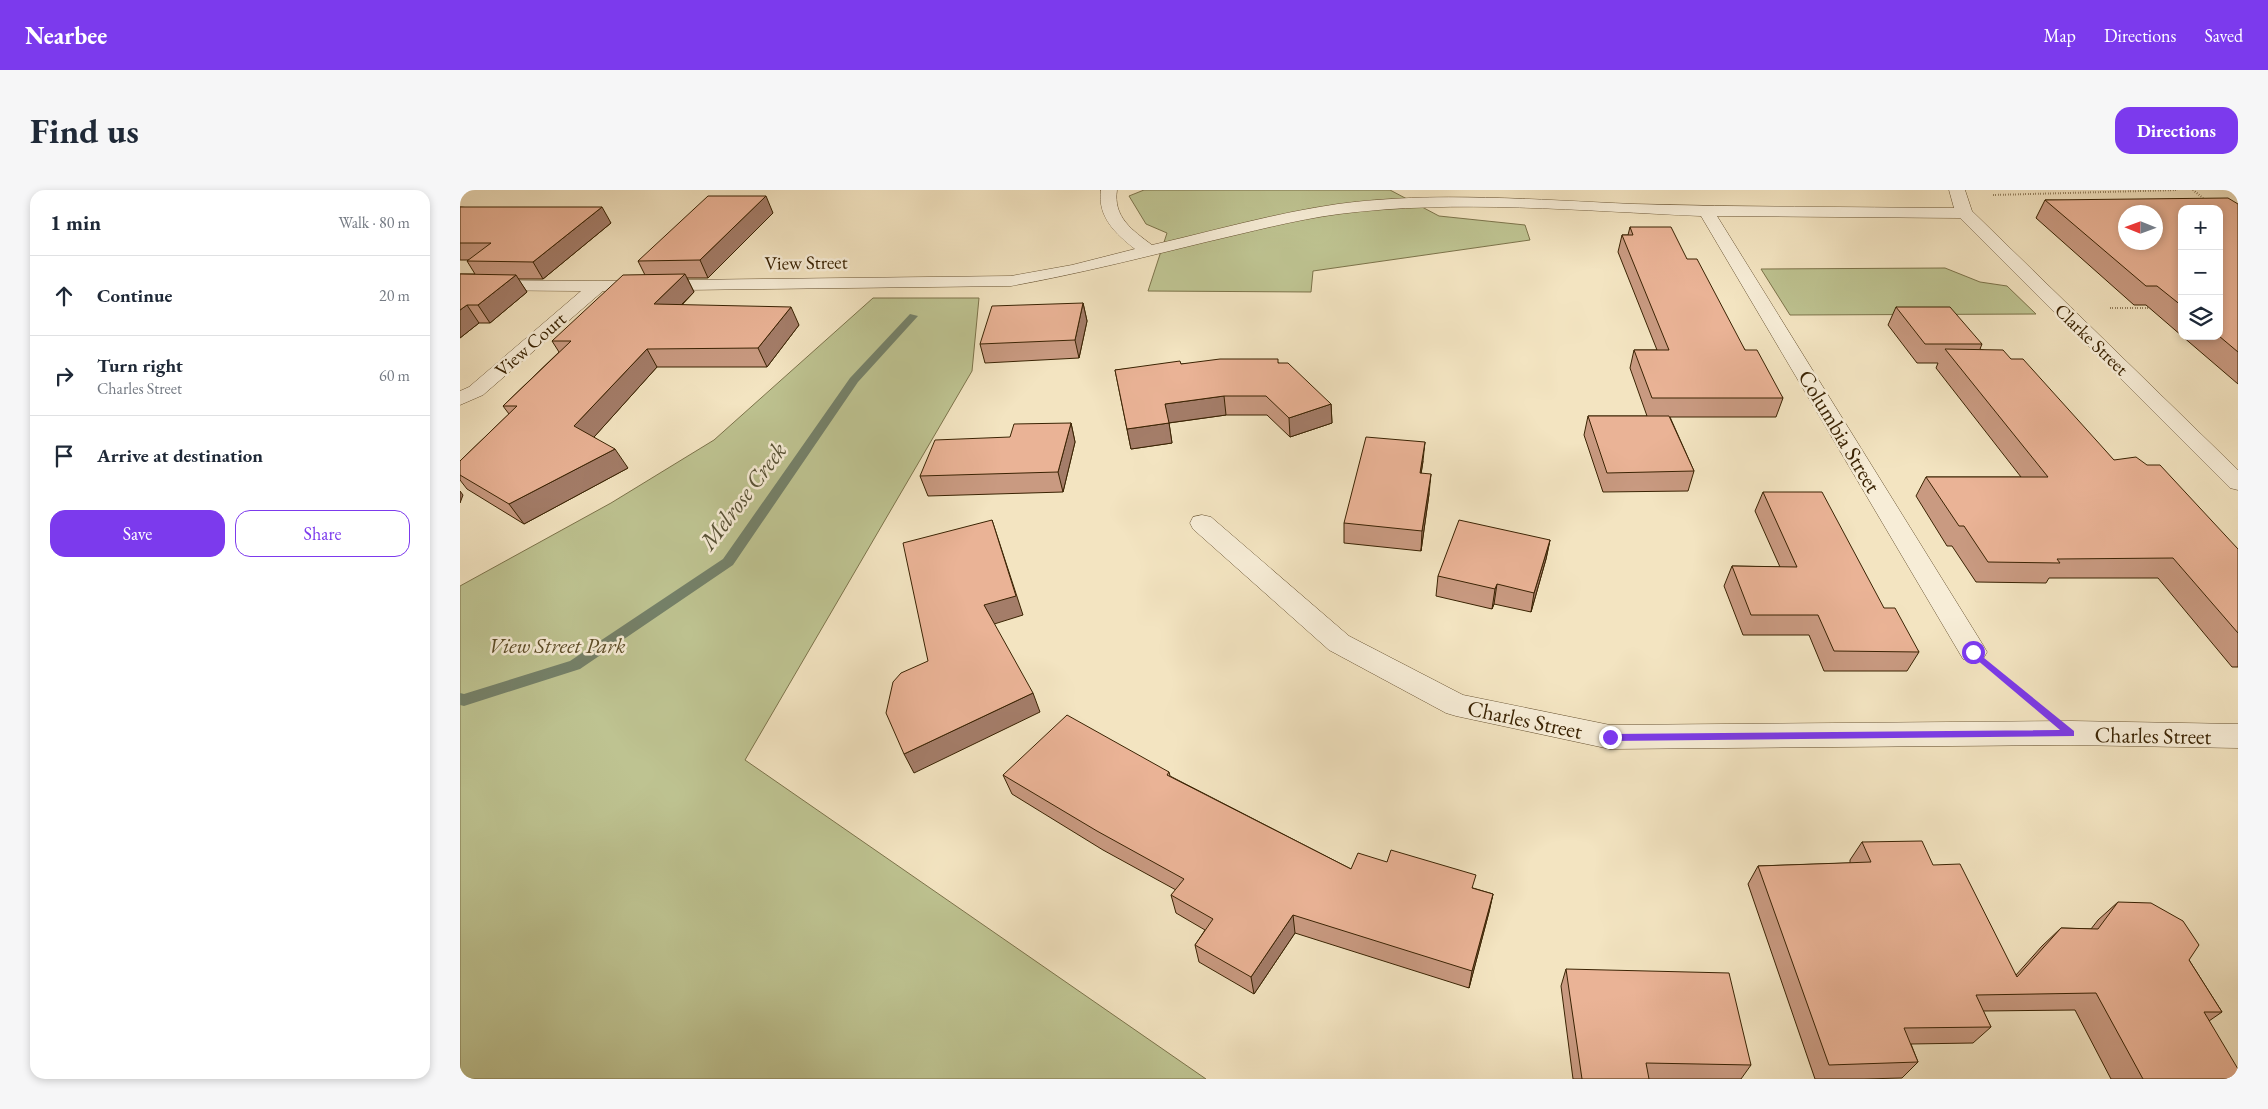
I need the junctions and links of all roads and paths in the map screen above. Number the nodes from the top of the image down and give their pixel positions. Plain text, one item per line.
1 (1109, 190) edge
2 (2178, 190) edge
3 (2193, 190) edge
4 (2203, 198) edge
5 (1959, 200) edge
6 (1706, 211) junction
7 (1148, 250) junction
8 (460, 285) edge
9 (598, 286) junction
10 (2108, 308) dead end
11 (2154, 308) edge
12 (460, 400) edge
13 (2238, 482) edge
14 (1202, 523) dead end
15 (1973, 652) joint
16 (2071, 733) junction
17 (2238, 736) edge

1 - 7 street
2 - 5 path
3 - 4 path
5 - 6 street, View Street
5 - 13 street, Clarke Street
6 - 7 street, View Street
6 - 15 street, Columbia Street
7 - 9 street, View Street
8 - 9 street, View Street
9 - 12 street, View Court
10 - 11 path
14 - 16 street, Charles Street
15 - 16 path
16 - 17 street, Charles Street

